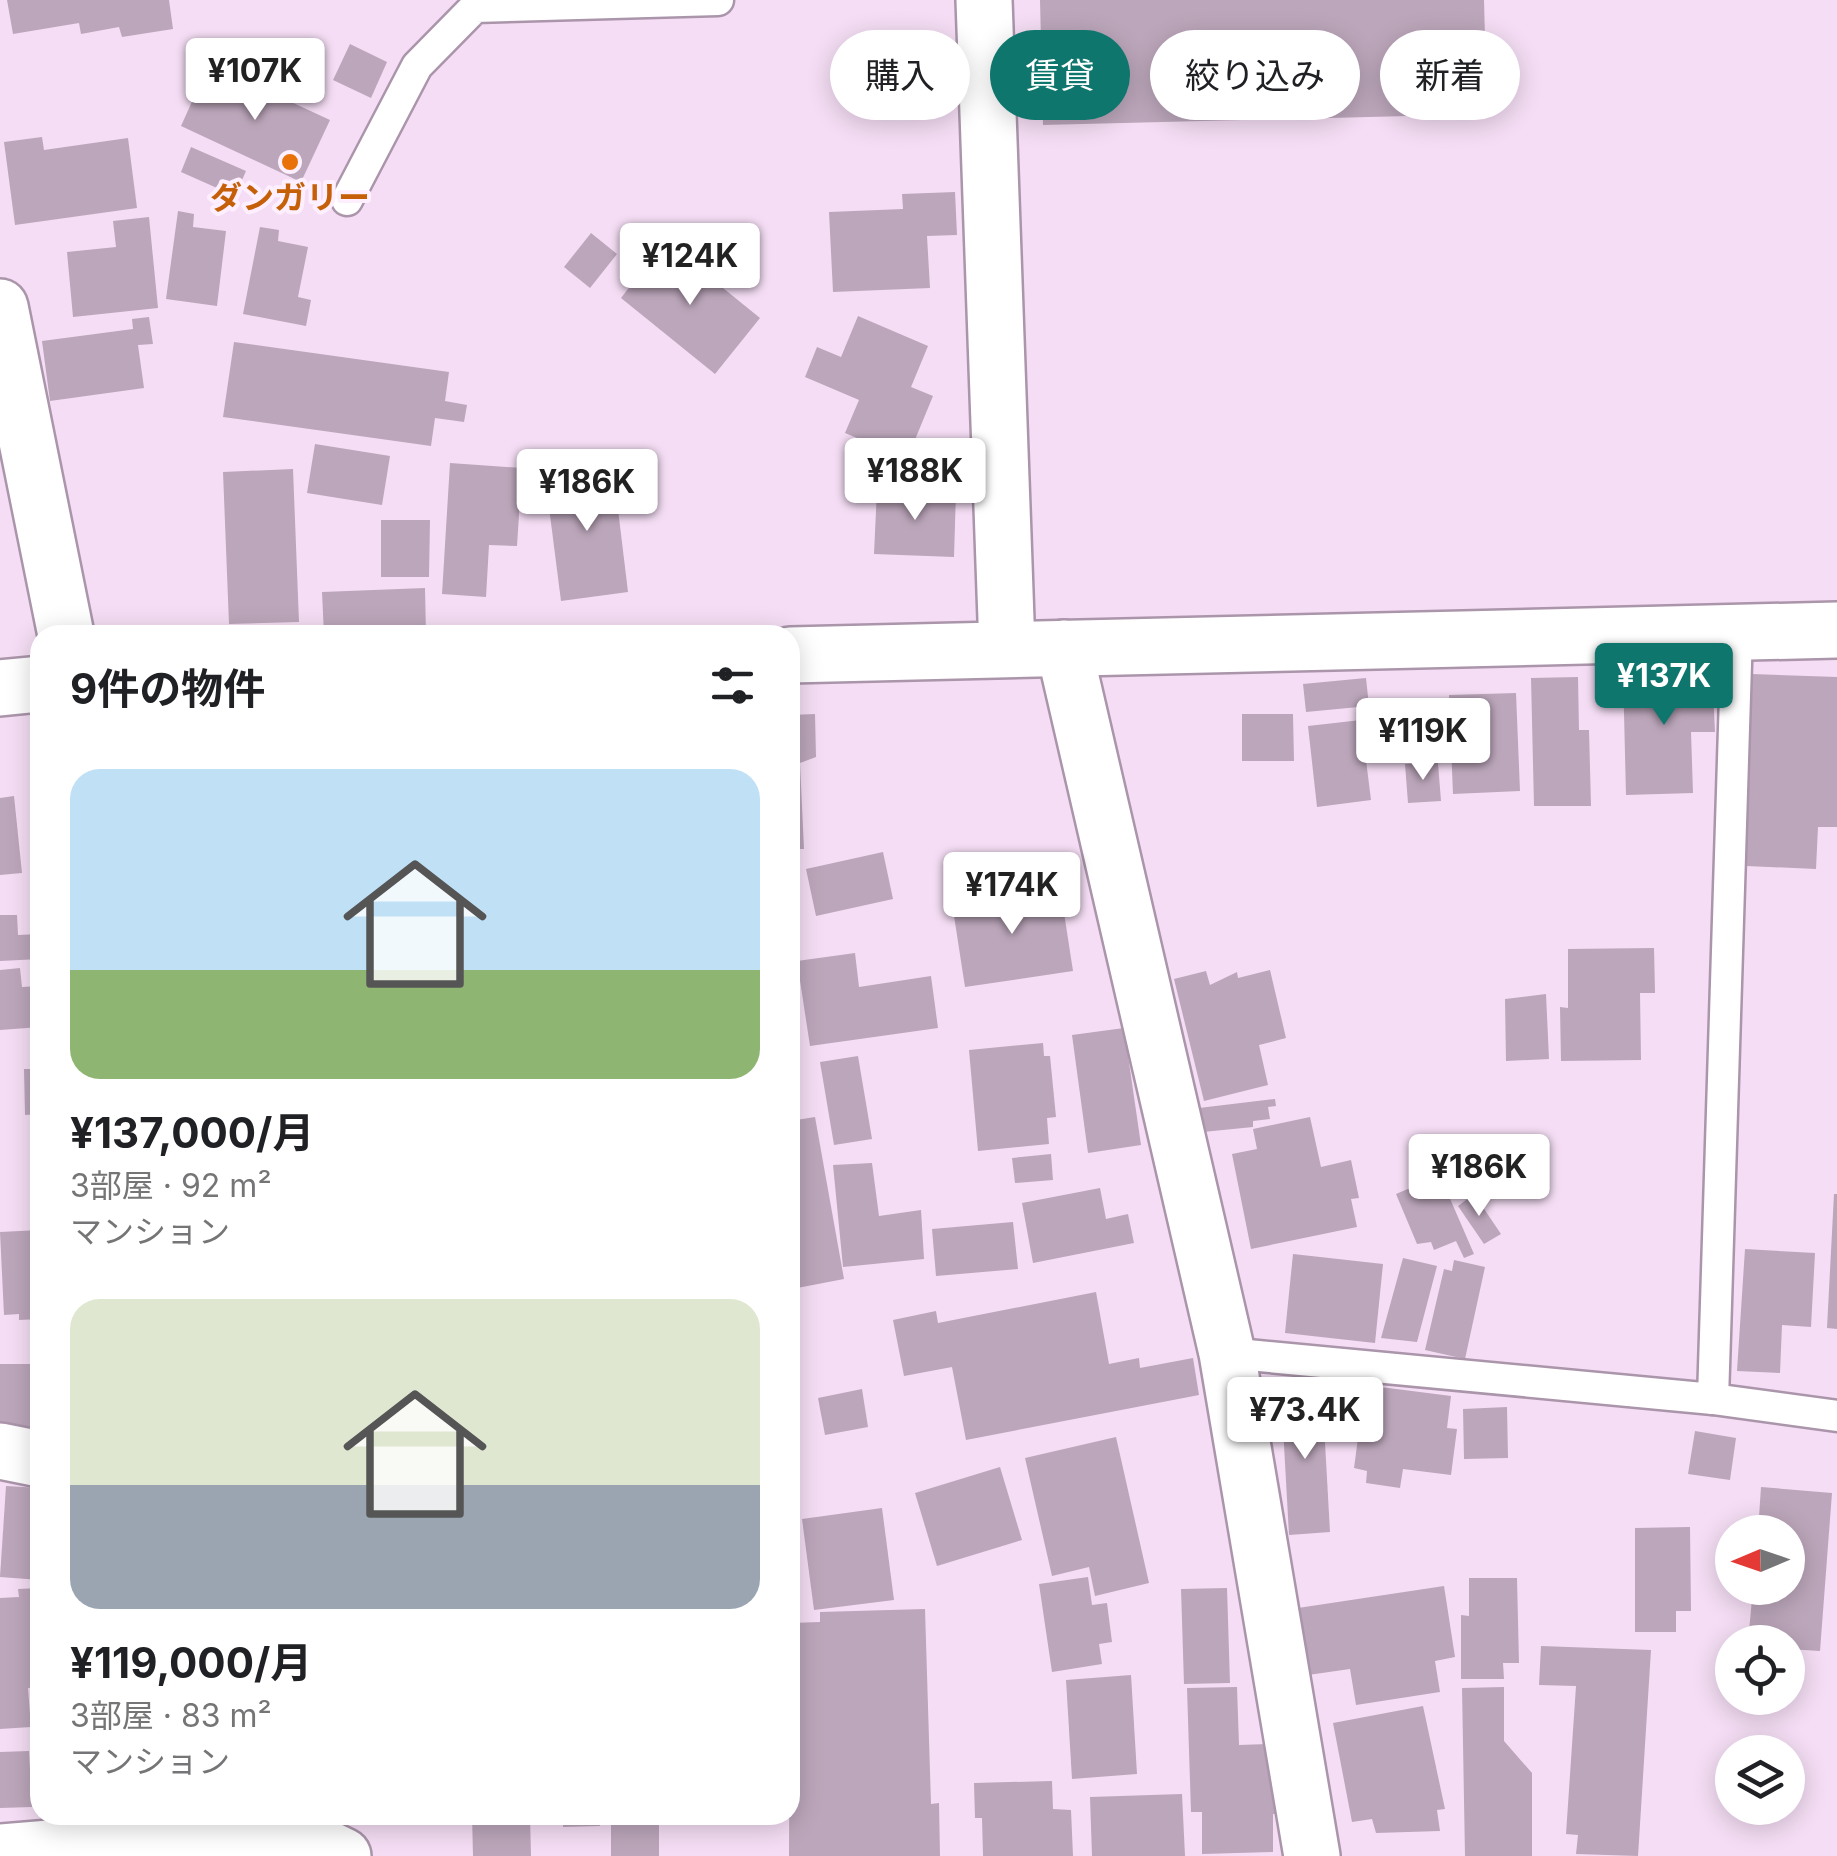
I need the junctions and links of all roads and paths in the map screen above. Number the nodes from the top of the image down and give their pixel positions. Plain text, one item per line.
1 (718, 0) edge
2 (984, 0) edge
3 (347, 200) dead end
4 (0, 307) edge
5 (64, 625) edge
6 (1837, 630) edge
7 (1736, 632) junction
8 (1007, 648) junction
9 (1064, 648) junction
10 (800, 656) edge
11 (30, 685) edge
12 (0, 688) edge
13 (1227, 1353) junction
14 (1713, 1399) junction
15 (1837, 1416) edge
16 (0, 1451) edge
17 (30, 1457) edge
18 (315, 1841) edge
19 (0, 1852) edge
20 (1312, 1856) edge

1 - 3 lane
2 - 8 street
4 - 5 street
6 - 7 street
7 - 9 street
7 - 14 lane
8 - 9 street
8 - 10 street
9 - 13 street
11 - 12 street
13 - 14 lane
13 - 20 street
14 - 15 lane
16 - 17 street
18 - 19 street

